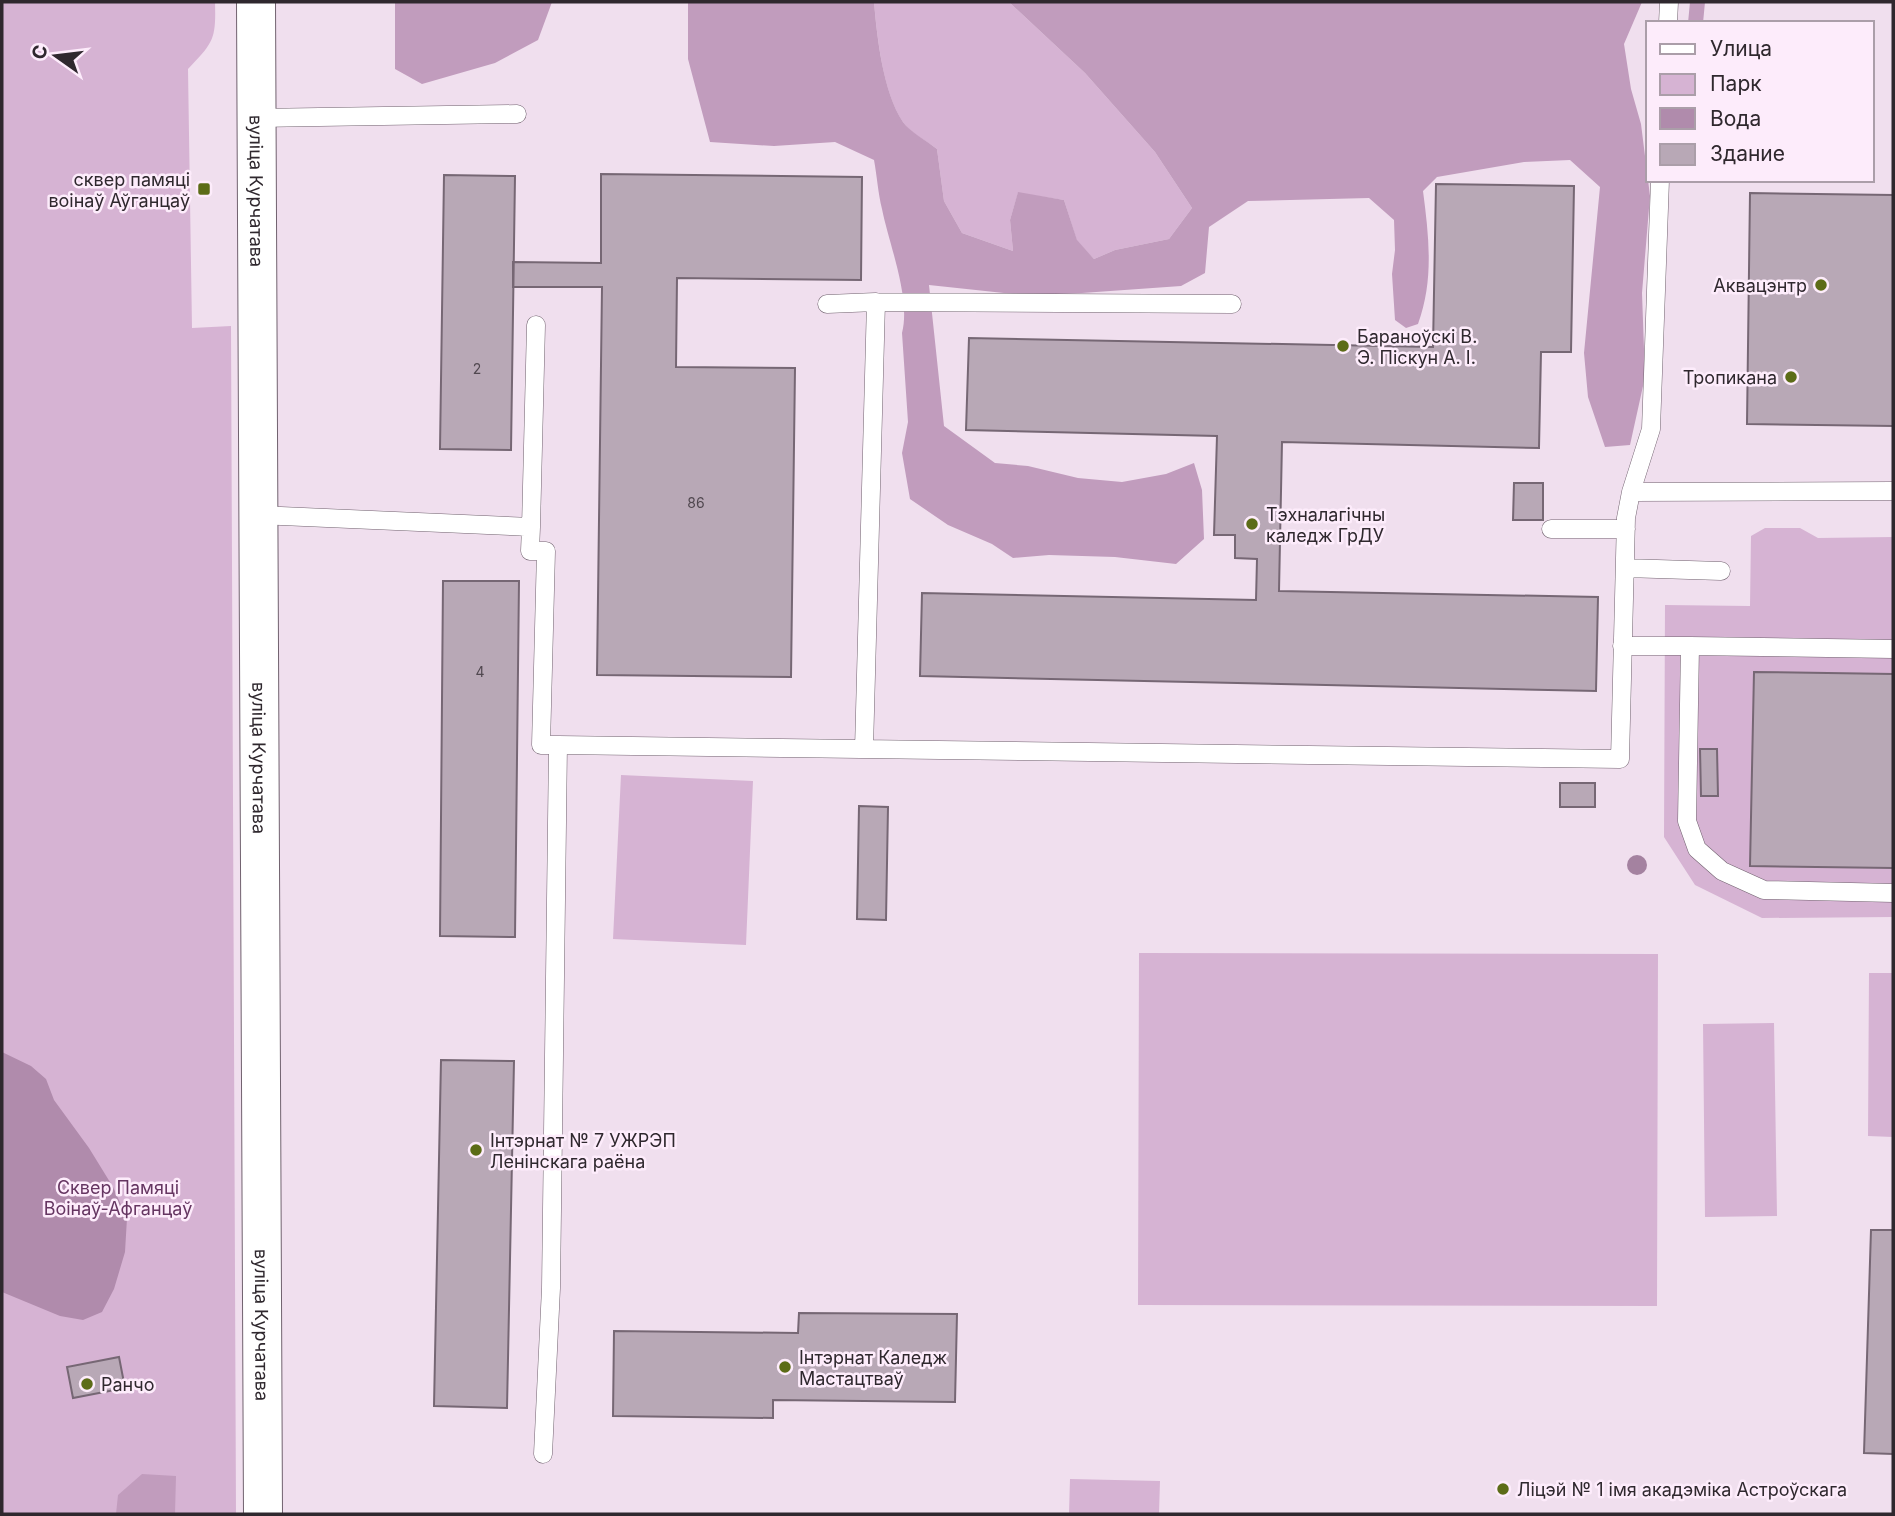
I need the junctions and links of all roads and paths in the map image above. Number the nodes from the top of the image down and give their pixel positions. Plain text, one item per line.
1 (256, 2) edge
2 (1670, 2) edge
3 (1668, 21) edge
4 (517, 114) dead end
5 (256, 118) junction
6 (1660, 182) edge
7 (876, 302) junction
8 (828, 304) dead end
9 (1232, 304) dead end
10 (536, 326) dead end
11 (1893, 491) edge
12 (1630, 492) junction
13 (258, 514) junction
14 (531, 527) junction
15 (1551, 529) dead end
16 (1626, 529) junction
17 (1625, 568) junction
18 (1721, 571) dead end
19 (1622, 646) junction
20 (1690, 646) junction
21 (1893, 649) edge
22 (558, 745) junction
23 (864, 749) junction
24 (1893, 893) edge
25 (543, 1454) dead end
26 (263, 1514) edge

1 - 5 main road, вуліца Курчатава
2 - 3 lane
4 - 5 lane
5 - 13 main road, вуліца Курчатава
6 - 12 lane
7 - 8 lane
7 - 9 lane
7 - 23 lane
10 - 14 lane
11 - 12 lane
12 - 16 lane
13 - 14 lane
13 - 26 main road, вуліца Курчатава
14 - 22 lane
15 - 16 lane
16 - 17 lane
17 - 18 lane
17 - 19 lane
19 - 20 lane
19 - 23 lane
20 - 21 lane
20 - 24 lane
22 - 23 lane
22 - 25 lane

